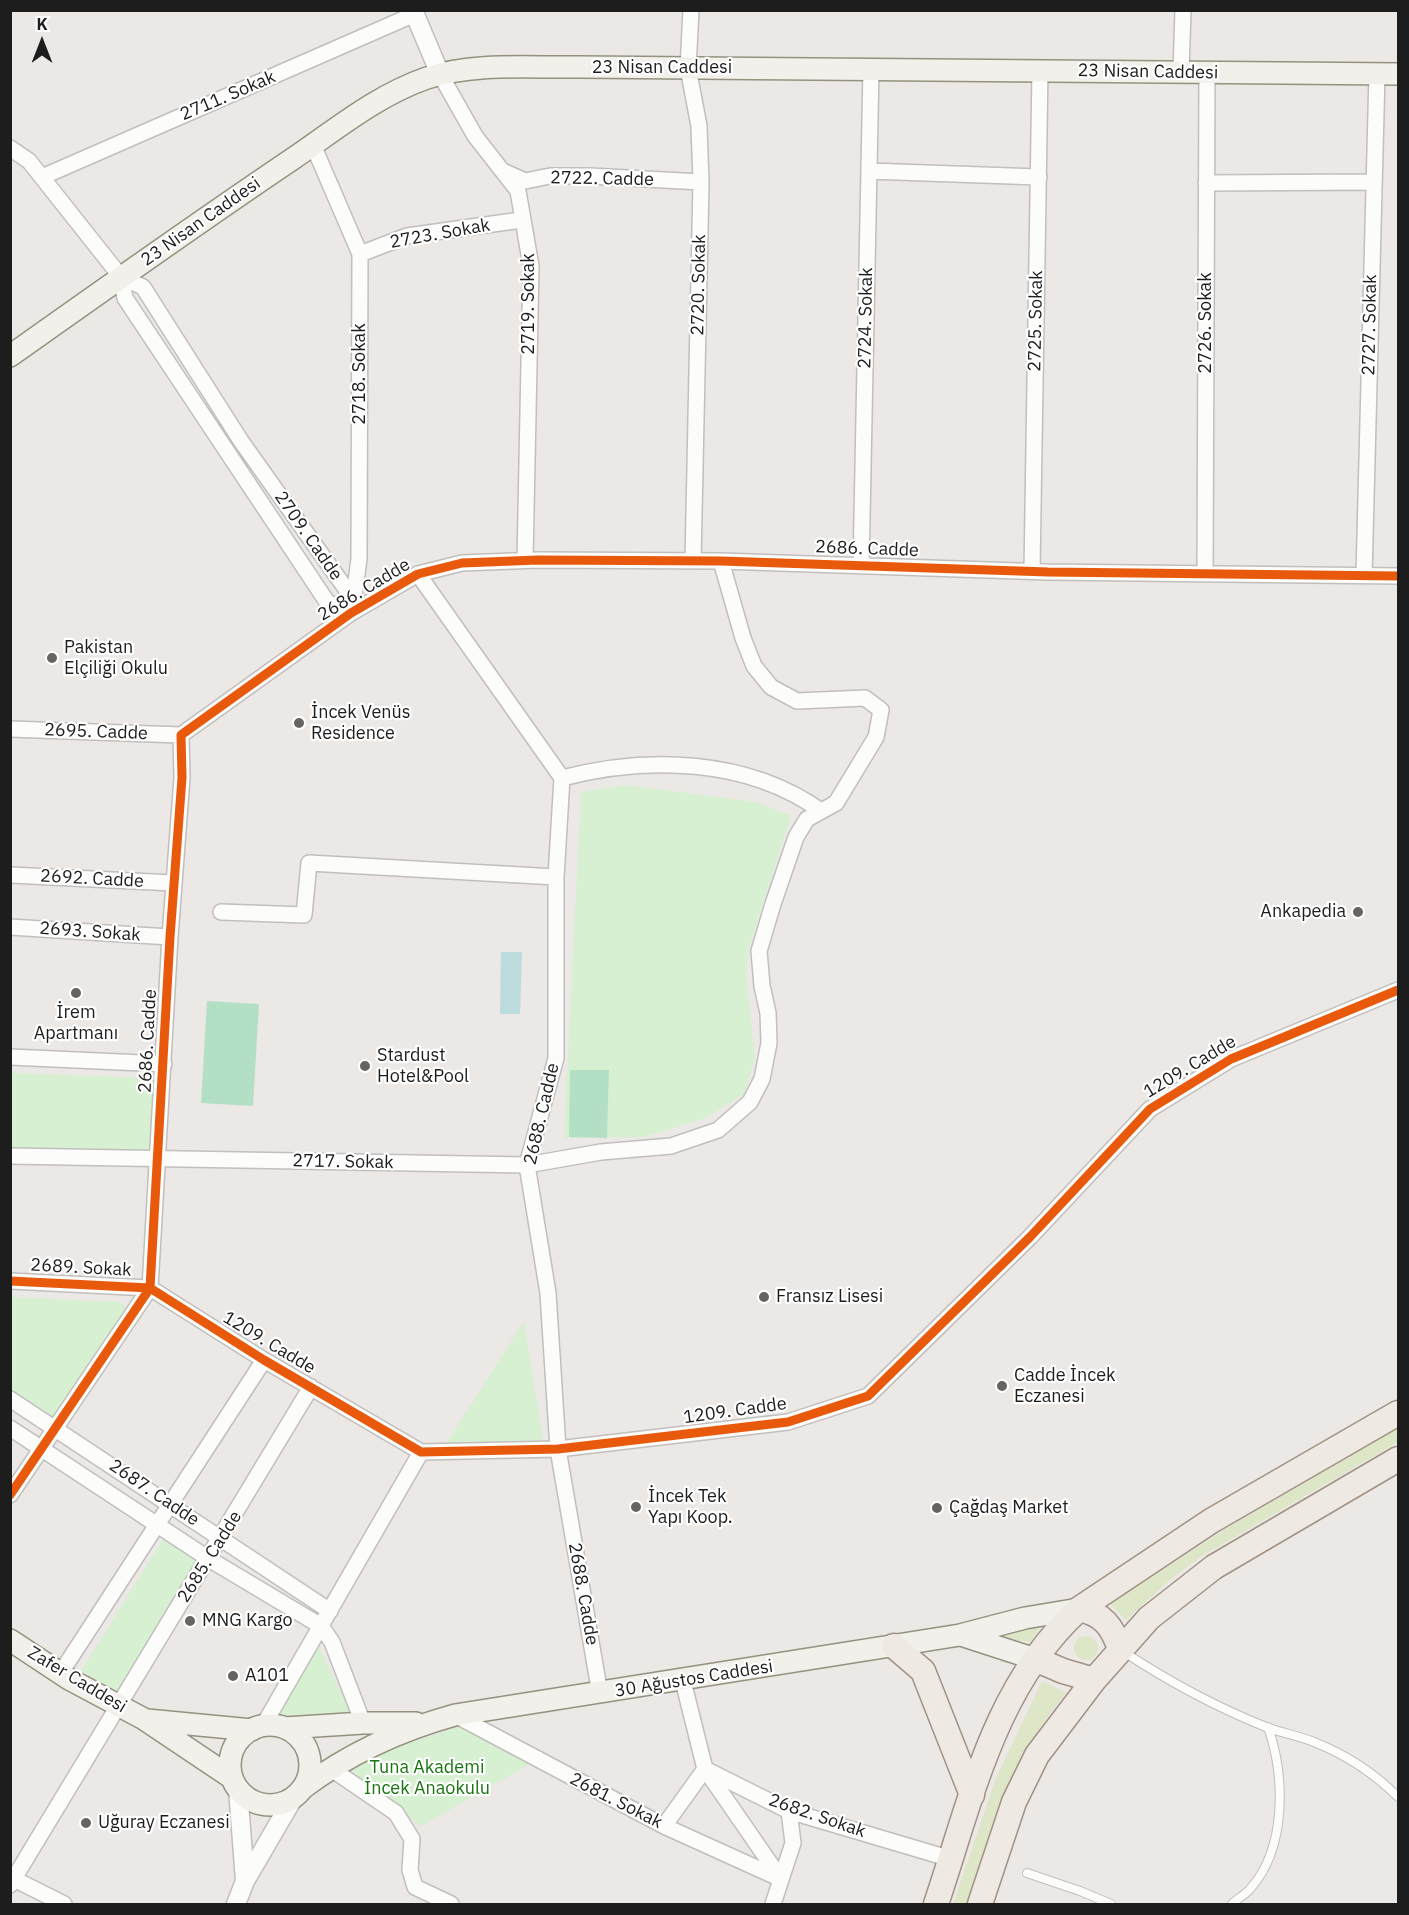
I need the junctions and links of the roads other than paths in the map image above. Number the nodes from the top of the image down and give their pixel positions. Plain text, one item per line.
1 (691, 10) edge
2 (1183, 10) edge
3 (414, 12) edge
4 (688, 68) junction
5 (871, 69) junction
6 (1040, 70) junction
7 (1182, 72) junction
8 (1207, 72) junction
9 (440, 74) junction
10 (1377, 74) junction
11 (1398, 74) edge
12 (314, 145) junction
13 (10, 148) edge
14 (869, 171) junction
15 (505, 172) junction
16 (42, 177) junction
17 (1039, 177) junction
18 (701, 182) junction
19 (1374, 182) junction
20 (1206, 183) junction
21 (521, 220) junction
22 (360, 255) junction
23 (122, 277) junction
24 (10, 356) edge
25 (525, 560) junction
26 (693, 561) junction
27 (720, 561) junction
28 (861, 566) junction
29 (1032, 571) junction
30 (1205, 573) junction
31 (418, 574) junction
32 (1364, 575) junction
33 (1398, 576) edge
34 (351, 613) junction
35 (10, 729) edge
36 (181, 735) junction
37 (562, 778) junction
38 (821, 811) junction
39 (10, 874) edge
40 (556, 877) junction
41 (174, 883) junction
42 (221, 912) dead end
43 (10, 927) edge
44 (170, 937) junction
45 (1398, 990) edge
46 (10, 1057) edge
47 (164, 1064) junction
48 (10, 1156) edge
49 (158, 1160) junction
50 (527, 1165) junction
51 (10, 1281) edge
52 (150, 1288) junction
53 (264, 1360) junction
54 (311, 1388) junction
55 (10, 1399) edge
56 (1398, 1413) edge
57 (10, 1428) edge
58 (57, 1428) junction
59 (42, 1447) junction
60 (558, 1449) junction
61 (421, 1452) junction
62 (1398, 1459) edge
63 (10, 1495) edge
64 (171, 1505) junction
65 (158, 1525) junction
66 (222, 1539) junction
67 (209, 1559) junction
68 (1078, 1609) junction
69 (330, 1611) junction
70 (321, 1626) junction
71 (960, 1635) junction
72 (10, 1641) edge
73 (332, 1642) junction
74 (894, 1646) junction
75 (1120, 1649) junction
76 (1035, 1659) junction
77 (60, 1674) junction
78 (1094, 1680) junction
79 (683, 1681) junction
80 (600, 1694) junction
81 (118, 1706) junction
82 (454, 1715) junction
83 (144, 1719) junction
84 (428, 1722) junction
85 (363, 1723) junction
86 (1268, 1727) junction
87 (257, 1728) junction
88 (285, 1728) junction
89 (330, 1768) junction
90 (705, 1769) junction
91 (235, 1784) junction
92 (298, 1793) junction
93 (972, 1795) junction
94 (1398, 1797) edge
95 (789, 1810) junction
96 (664, 1826) junction
97 (951, 1859) junction
98 (1027, 1873) dead end
99 (781, 1879) junction
100 (12, 1880) edge
101 (245, 1881) junction
102 (64, 1905) edge
103 (236, 1905) edge
104 (451, 1905) edge
105 (773, 1905) edge
106 (936, 1905) edge
107 (981, 1905) edge
108 (1111, 1905) edge
109 (1232, 1905) edge

1 - 4 street, 2720. Sokak
2 - 7 street
3 - 9 street
3 - 16 street, 2711. Sokak
4 - 5 main road, 23 Nisan Caddesi
4 - 9 main road, 23 Nisan Caddesi
4 - 18 street, 2720. Sokak
5 - 6 main road, 23 Nisan Caddesi
5 - 14 street, 2724. Sokak
6 - 7 main road, 23 Nisan Caddesi
6 - 17 street, 2725. Sokak
7 - 8 main road, 23 Nisan Caddesi
8 - 10 main road, 23 Nisan Caddesi
8 - 20 street, 2726. Sokak
9 - 12 main road, 23 Nisan Caddesi
9 - 15 street, 2719. Sokak
10 - 11 main road, 23 Nisan Caddesi
10 - 19 street, 2727. Sokak
12 - 22 street, 2718. Sokak
12 - 23 main road, 23 Nisan Caddesi
13 - 16 street, 2709. Cadde
14 - 17 street
14 - 28 street, 2724. Sokak
15 - 18 street, 2722. Cadde
15 - 21 street, 2719. Sokak
16 - 23 street, 2709. Cadde
17 - 29 street, 2725. Sokak
18 - 26 street, 2720. Sokak
19 - 20 street
19 - 32 street, 2727. Sokak
20 - 30 street, 2726. Sokak
21 - 22 street, 2723. Sokak
21 - 25 street, 2719. Sokak
22 - 34 street, 2718. Sokak
23 - 24 main road, 23 Nisan Caddesi
23 - 34 street, 2709. Cadde
23 - 34 street, 2709. Cadde
25 - 26 street, 2686. Cadde
25 - 31 street, 2686. Cadde
26 - 27 street, 2686. Cadde
27 - 28 street, 2686. Cadde
27 - 38 street, 2717. Sokak
28 - 29 street, 2686. Cadde
29 - 30 street, 2686. Cadde
30 - 32 street, 2686. Cadde
31 - 34 street, 2686. Cadde
31 - 37 street
32 - 33 street, 2686. Cadde
34 - 36 street, 2686. Cadde
35 - 36 street, 2695. Cadde
36 - 41 street, 2686. Cadde
37 - 38 street
37 - 40 street, 2688. Cadde
38 - 50 street, 2717. Sokak
39 - 41 street, 2692. Cadde
40 - 42 street
40 - 50 street, 2688. Cadde
41 - 44 street, 2686. Cadde
43 - 44 street, 2693. Sokak
44 - 47 street, 2686. Cadde
45 - 60 street, 1209. Cadde
46 - 47 street
47 - 49 street, 2686. Cadde
48 - 49 street, 2717. Sokak
49 - 50 street, 2717. Sokak
49 - 52 street, 2686. Cadde
50 - 60 street, 2688. Cadde
51 - 52 street, 2689. Sokak
52 - 53 street, 1209. Cadde
52 - 58 street
53 - 54 street, 1209. Cadde
53 - 64 street
54 - 61 street, 1209. Cadde
54 - 66 street, 2685. Cadde
55 - 58 street, 2687. Cadde
56 - 68 main road
57 - 59 street, 2687. Cadde
58 - 59 street
58 - 64 street, 2687. Cadde
59 - 63 street
59 - 65 street, 2687. Cadde
60 - 61 street, 1209. Cadde
60 - 80 street, 2688. Cadde
61 - 69 street
62 - 75 main road
64 - 65 street
64 - 66 street, 2687. Cadde
65 - 67 street, 2687. Cadde
65 - 77 street
66 - 67 street, 2685. Cadde
66 - 69 street, 2687. Cadde
67 - 70 street, 2687. Cadde
67 - 81 street, 2685. Cadde
68 - 71 main road, 30 Ağustos Caddesi
68 - 75 main road
68 - 76 main road
69 - 70 street
69 - 73 street, 2687. Cadde
70 - 73 street, 2687. Cadde
70 - 87 street
71 - 74 main road, 30 Ağustos Caddesi
71 - 76 main road, 30 Ağustos Caddesi
72 - 77 main road, Zafer Caddesi
73 - 85 street, 2687. Cadde
74 - 79 main road, 30 Ağustos Caddesi
74 - 93 main road
75 - 78 main road
75 - 86 lane
76 - 78 main road
76 - 93 main road
77 - 81 main road, Zafer Caddesi
78 - 107 main road
79 - 80 main road, 30 Ağustos Caddesi
79 - 90 street
80 - 82 main road, 30 Ağustos Caddesi
81 - 83 main road, Zafer Caddesi
81 - 100 street, 2685. Cadde
82 - 84 main road, 30 Ağustos Caddesi
82 - 96 street, 2681. Sokak
83 - 87 main road
83 - 91 main road
84 - 85 main road
84 - 89 main road
85 - 88 main road
86 - 94 lane
86 - 109 lane
87 - 88 main road
87 - 91 main road
88 - 92 main road
89 - 92 main road
89 - 104 street
90 - 95 street, 2682. Sokak
90 - 96 street
90 - 99 street
91 - 92 main road
91 - 101 street
92 - 101 street
93 - 97 main road
95 - 97 street, 2682. Sokak
95 - 99 street
96 - 99 street, 2681. Sokak
97 - 106 main road
98 - 108 lane
99 - 105 street
100 - 102 street
101 - 103 street

